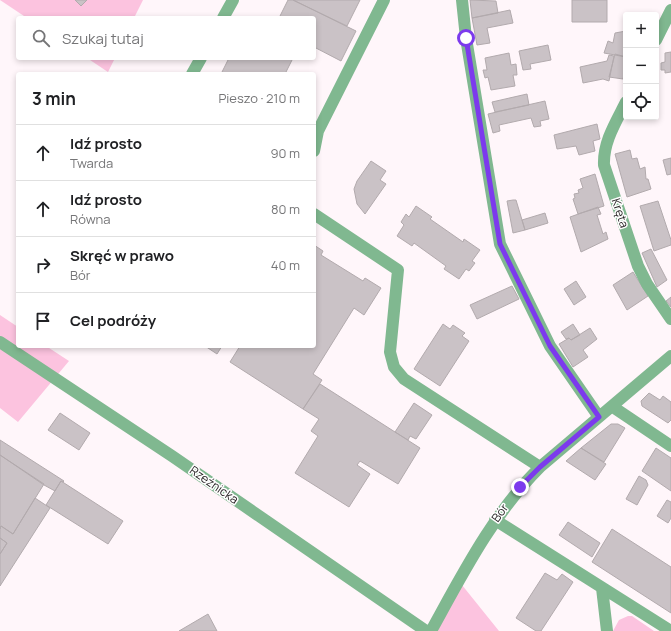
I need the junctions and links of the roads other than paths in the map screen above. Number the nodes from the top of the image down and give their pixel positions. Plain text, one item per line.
1 (233, 0) edge
2 (384, 0) edge
3 (462, 0) edge
4 (671, 10) edge
5 (224, 16) edge
6 (659, 34) edge
7 (199, 60) edge
8 (193, 72) edge
9 (623, 108) edge
10 (316, 141) edge
11 (316, 214) edge
12 (671, 319) edge
13 (0, 342) edge
14 (671, 356) edge
15 (613, 407) junction
16 (599, 417) junction
17 (671, 446) edge
18 (540, 467) junction
19 (495, 520) junction
20 (602, 588) junction
21 (426, 631) edge
22 (431, 631) edge
23 (607, 631) edge
24 (670, 631) edge

1 - 5 street
2 - 10 street
3 - 16 street
4 - 6 street
7 - 8 street
9 - 12 street, Kręta
11 - 18 street
13 - 21 street, Rzeźnicka
14 - 15 street, Bór
15 - 16 street, Bór
15 - 17 street
16 - 18 street, Bór
18 - 19 street, Bór
19 - 20 street
19 - 22 street, Bór
20 - 23 street
20 - 24 street

